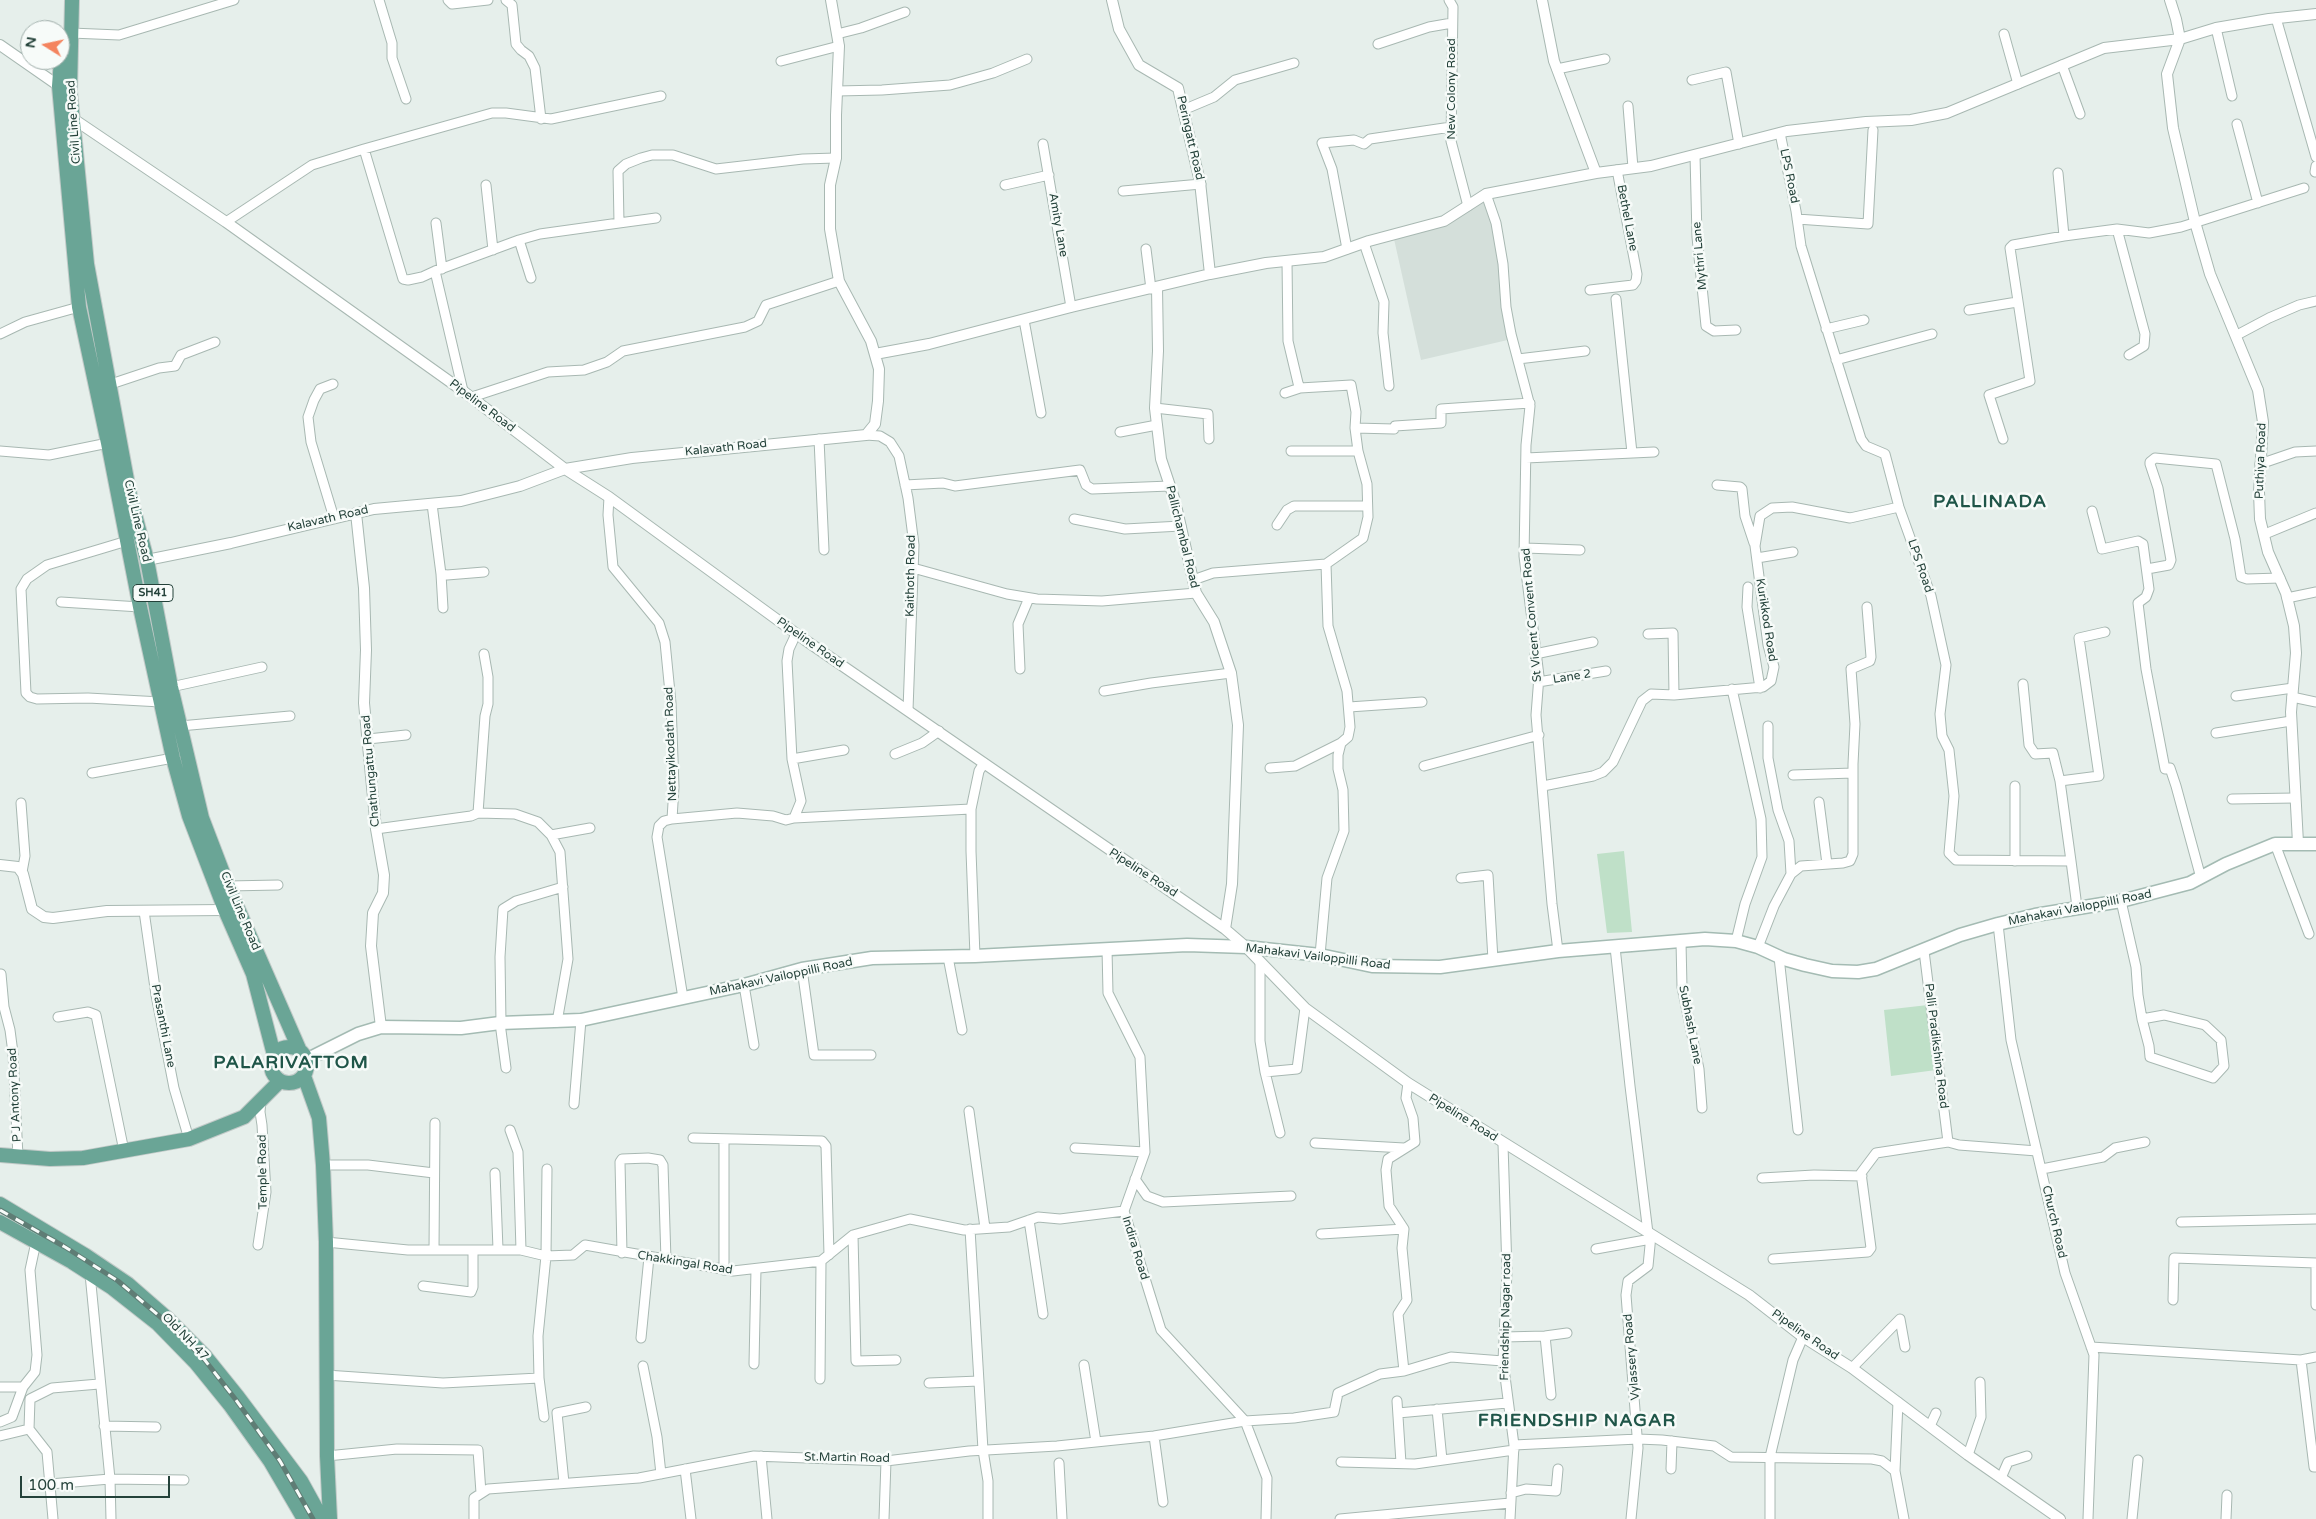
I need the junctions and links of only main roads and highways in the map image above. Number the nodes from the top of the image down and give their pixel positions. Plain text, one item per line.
1 (63, 0) edge
2 (72, 0) edge
3 (157, 653) junction
4 (2316, 844) edge
5 (274, 1055) junction
6 (303, 1055) junction
7 (304, 1076) junction
8 (280, 1081) junction
9 (0, 1155) edge
10 (0, 1204) edge
11 (0, 1222) edge
12 (304, 1519) edge
13 (322, 1519) edge
14 (330, 1519) edge

1 - 3 main road, Civil Line Road / SH41
2 - 3 main road, Civil Line Road / SH41
3 - 5 main road, Civil Line Road / SH41
3 - 6 main road, Civil Line Road / SH41
4 - 6 main road, Mahakavi Vailoppilli Road
5 - 6 main road
5 - 8 main road
6 - 7 main road
7 - 8 main road
7 - 14 main road
8 - 9 main road
10 - 13 main road, Old NH 47
11 - 12 main road, Old NH 47

